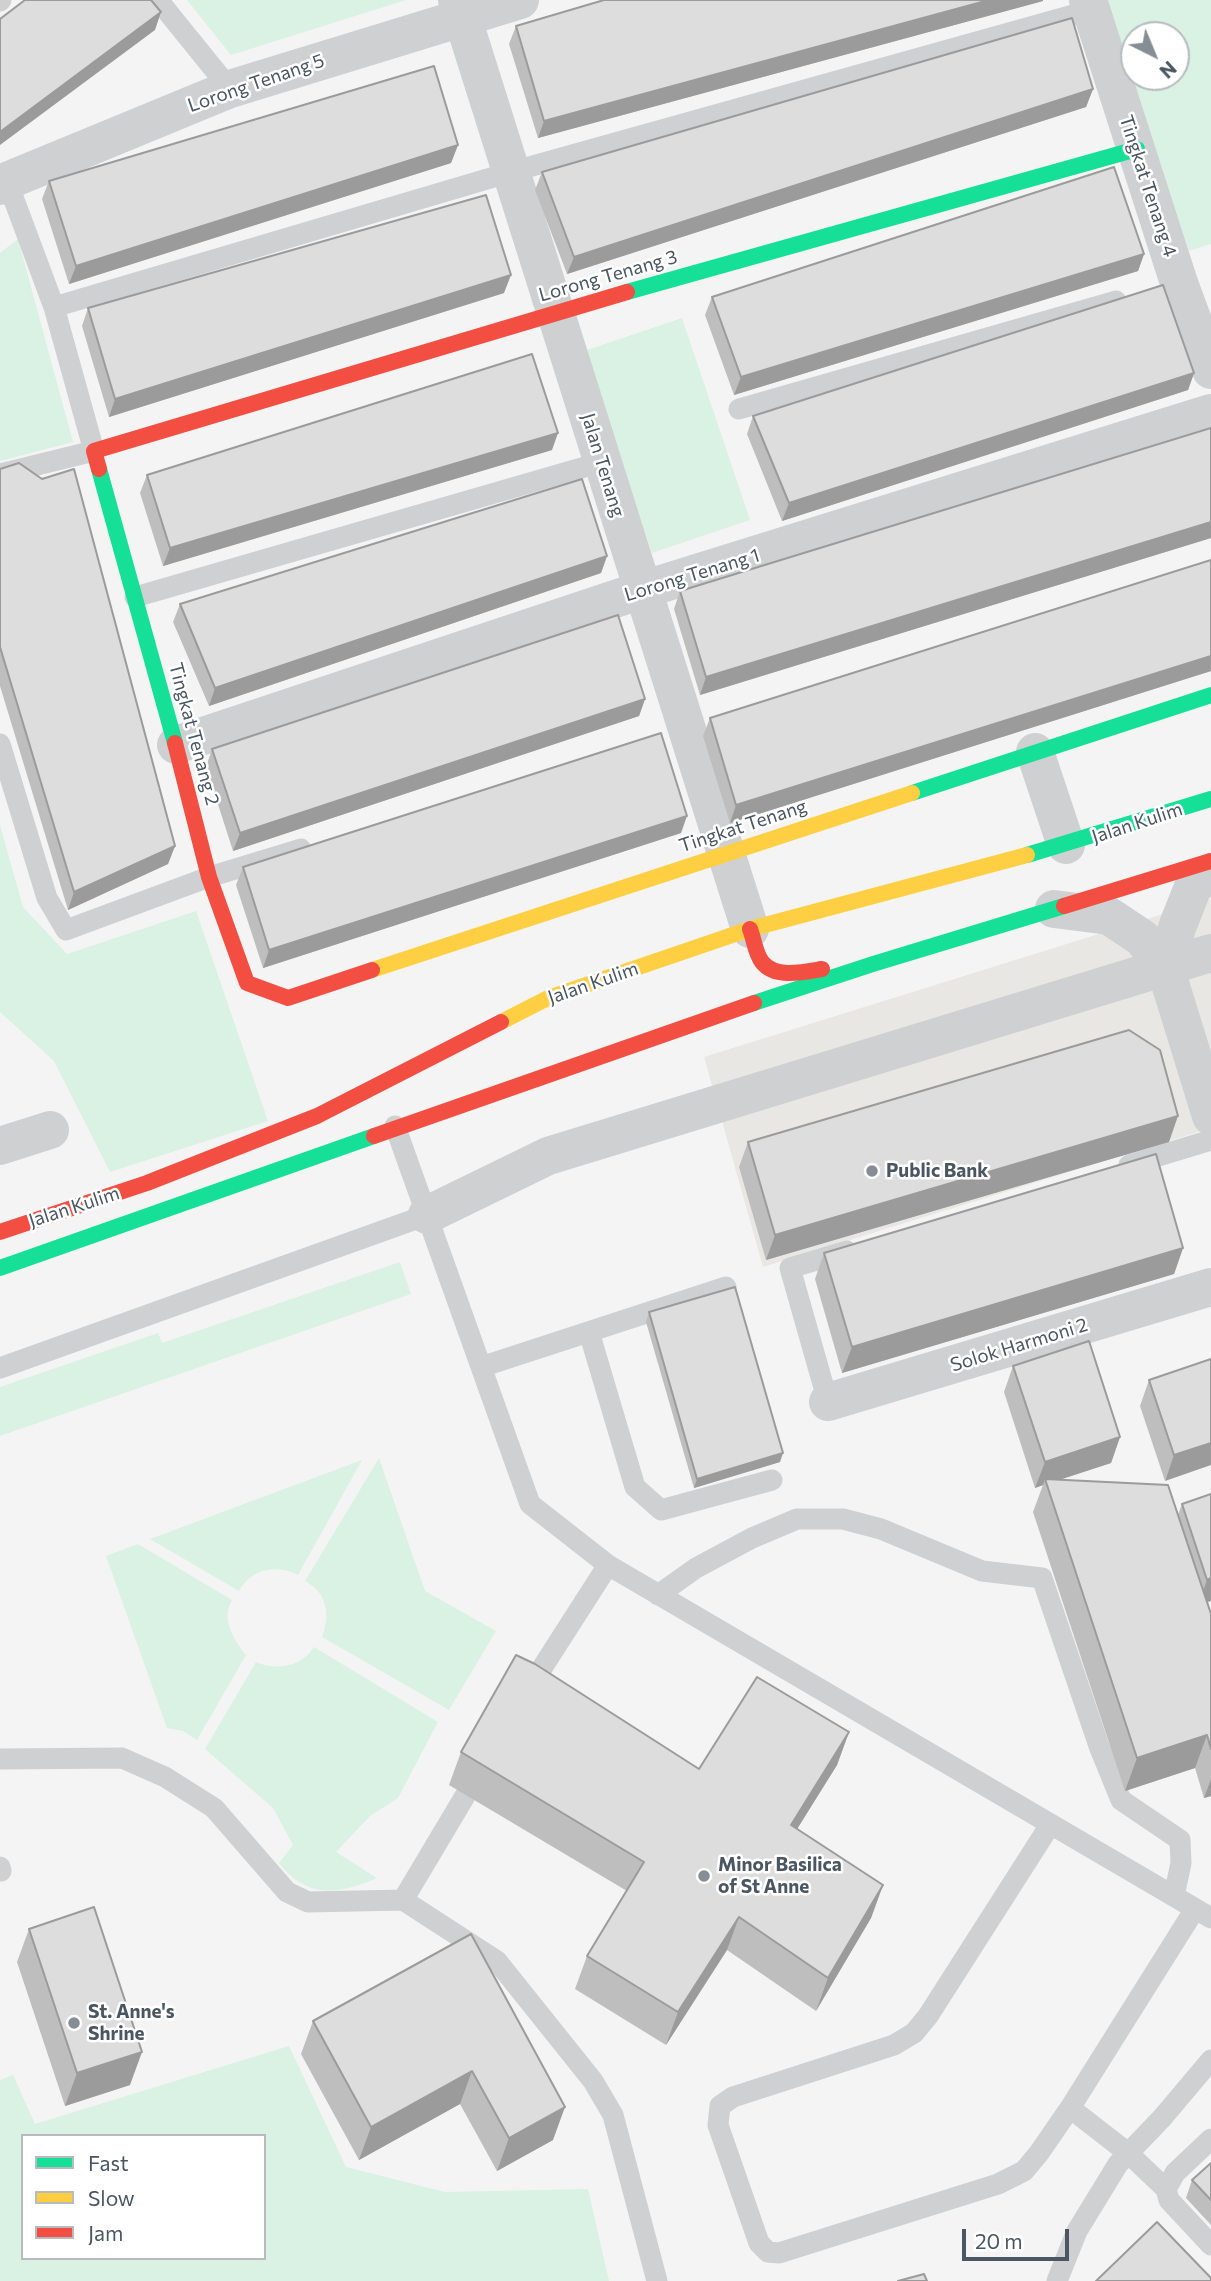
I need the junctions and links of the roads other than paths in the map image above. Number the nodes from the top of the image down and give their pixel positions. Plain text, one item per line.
1 (158, 0) edge
2 (520, 0) edge
3 (1090, 5) edge
4 (460, 8) edge
5 (230, 89) junction
6 (1137, 149) junction
7 (511, 172) junction
8 (4, 183) edge
9 (1139, 295) edge
10 (54, 307) junction
11 (555, 313) junction
12 (1211, 370) edge
13 (739, 409) dead end
14 (1211, 413) edge
15 (94, 451) junction
16 (602, 462) junction
17 (0, 474) edge
18 (642, 590) junction
19 (135, 597) junction
20 (1211, 695) edge
21 (0, 744) edge
22 (176, 745) junction
23 (1035, 752) junction
24 (1211, 799) edge
25 (315, 845) edge
26 (1066, 845) junction
27 (725, 853) junction
28 (1211, 861) edge
29 (1211, 872) edge
30 (209, 877) junction
31 (1054, 909) junction
32 (750, 929) junction
33 (1211, 953) edge
34 (873, 964) junction
35 (1165, 967) junction
36 (288, 998) joint
37 (1211, 1116) edge
38 (395, 1126) junction
39 (50, 1130) dead end
40 (1211, 1140) edge
41 (0, 1146) edge
42 (1106, 1172) edge
43 (427, 1215) junction
44 (0, 1232) edge
45 (869, 1244) edge
46 (0, 1268) edge
47 (726, 1287) edge
48 (1211, 1287) edge
49 (589, 1332) junction
50 (481, 1367) junction
51 (0, 1368) edge
52 (828, 1402) joint
53 (772, 1480) dead end
54 (608, 1565) junction
55 (658, 1595) junction
56 (523, 1697) edge
57 (0, 1759) edge
58 (465, 1796) dead end
59 (1050, 1825) junction
60 (1174, 1896) junction
61 (403, 1900) junction
62 (1203, 1913) edge
63 (1211, 2060) edge
64 (1070, 2108) junction
65 (1211, 2139) edge
66 (1128, 2153) junction
67 (1166, 2189) junction
68 (1211, 2245) edge
69 (657, 2281) edge
70 (1057, 2281) edge

1 - 5 lane
2 - 4 street, Lorong Tenang 5
3 - 6 street, Tingkat Tenang 4
3 - 7 lane
4 - 5 street, Lorong Tenang 5
4 - 7 street, Jalan Tenang
5 - 8 street, Lorong Tenang 5
6 - 11 main road, Lorong Tenang 3
6 - 12 street, Tingkat Tenang 4
7 - 10 lane
7 - 11 street, Jalan Tenang
8 - 10 lane
9 - 13 lane
10 - 15 lane
11 - 15 main road, Lorong Tenang 3
11 - 16 street, Jalan Tenang
14 - 18 street, Lorong Tenang 1
15 - 17 lane
15 - 19 main road, Tingkat Tenang 2
16 - 18 street, Jalan Tenang
16 - 19 lane
18 - 22 street, Lorong Tenang 1
18 - 27 street, Jalan Tenang
19 - 22 main road, Tingkat Tenang 2
20 - 23 main road, Tingkat Tenang
21 - 30 lane
22 - 30 main road, Tingkat Tenang 2
23 - 26 street
23 - 27 main road, Tingkat Tenang
24 - 26 main road, Jalan Kulim
25 - 30 lane
26 - 32 main road, Jalan Kulim
27 - 32 street, Jalan Tenang
27 - 36 main road, Tingkat Tenang
28 - 31 main road, Jalan Kulim
29 - 35 street
30 - 36 main road, Tingkat Tenang 2
31 - 34 main road, Jalan Kulim
31 - 35 street
32 - 34 main road
32 - 44 main road, Jalan Kulim
33 - 35 street
34 - 38 main road, Jalan Kulim
35 - 37 street
35 - 43 street
38 - 43 lane
38 - 46 main road, Jalan Kulim
39 - 41 street
40 - 42 lane
43 - 50 lane
43 - 51 lane
45 - 52 lane
47 - 49 lane
48 - 52 street, Solok Harmoni 2
49 - 50 lane
49 - 53 lane
50 - 54 lane
54 - 55 lane
54 - 56 lane
55 - 59 lane
55 - 60 lane
57 - 61 lane
58 - 61 lane
59 - 60 lane
59 - 64 lane
60 - 62 lane
61 - 69 lane
62 - 64 lane
63 - 66 lane
64 - 66 lane
65 - 67 lane
66 - 67 lane
66 - 70 lane
67 - 68 lane

